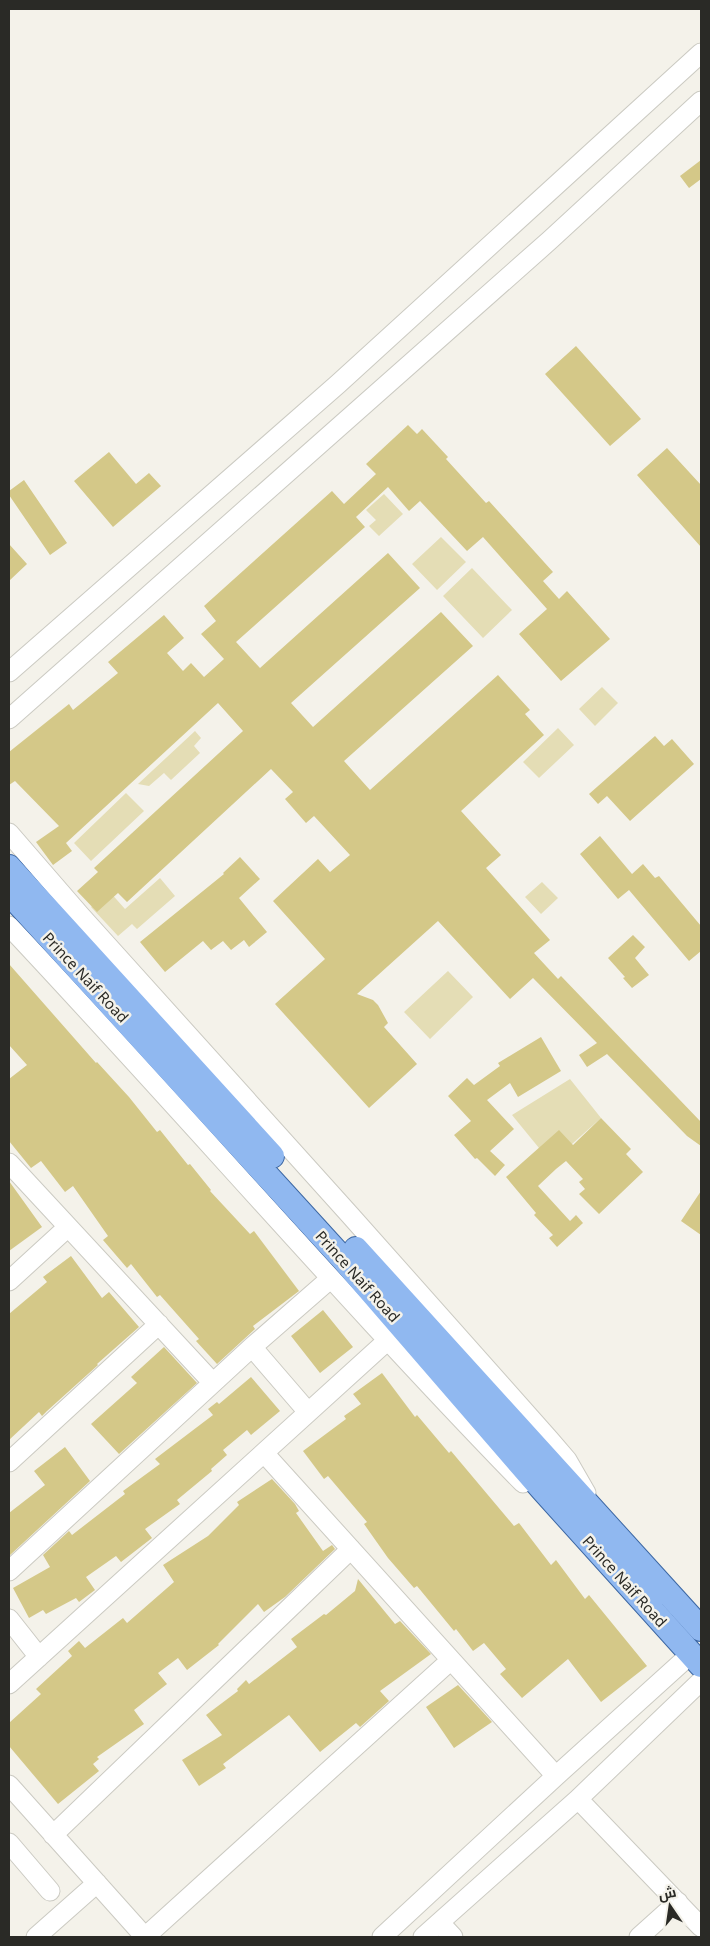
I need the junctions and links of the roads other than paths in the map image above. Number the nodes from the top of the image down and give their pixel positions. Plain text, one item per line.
1 (701, 53) edge
2 (701, 101) edge
3 (9, 672) edge
4 (9, 719) edge
5 (9, 833) edge
6 (9, 843) edge
7 (33, 861) junction
8 (9, 867) edge
9 (9, 893) edge
10 (9, 926) edge
11 (9, 1163) edge
12 (68, 1227) junction
13 (330, 1279) junction
14 (9, 1281) edge
15 (159, 1324) junction
16 (388, 1340) junction
17 (252, 1346) junction
18 (440, 1355) junction
19 (213, 1382) junction
20 (308, 1412) junction
21 (264, 1453) junction
22 (9, 1462) edge
23 (600, 1518) junction
24 (582, 1533) junction
25 (351, 1549) junction
26 (9, 1571) edge
27 (9, 1619) edge
28 (701, 1629) edge
29 (39, 1657) junction
30 (451, 1660) junction
31 (696, 1660) edge
32 (701, 1681) edge
33 (9, 1684) edge
34 (556, 1776) junction
35 (9, 1785) edge
36 (578, 1799) junction
37 (53, 1834) junction
38 (9, 1842) edge
39 (97, 1883) junction
40 (50, 1891) dead end
41 (678, 1902) junction
42 (440, 1923) junction
43 (701, 1927) edge
44 (36, 1937) edge
45 (145, 1937) edge
46 (382, 1937) edge
47 (424, 1937) edge
48 (453, 1937) edge
49 (639, 1937) edge

1 - 3 street
2 - 4 street
5 - 7 street
6 - 7 street
7 - 23 street
8 - 18 main road, Prince Naif Road
9 - 18 main road, Prince Naif Road
10 - 13 street
11 - 12 street
12 - 14 street
12 - 15 street
13 - 16 street
13 - 17 street
15 - 19 street
15 - 22 street
16 - 20 street
16 - 24 street
17 - 19 street
17 - 20 street
18 - 23 main road, Prince Naif Road
18 - 24 main road, Prince Naif Road
19 - 26 street
20 - 21 street
21 - 25 street
21 - 29 street
23 - 28 main road, Prince Naif Road
24 - 31 main road, Prince Naif Road
25 - 30 street
25 - 37 street
27 - 29 street
29 - 33 street
30 - 34 street
30 - 45 street
31 - 34 street
32 - 36 street
34 - 46 street
35 - 37 street
36 - 41 street
36 - 42 street
37 - 39 street
38 - 40 street
39 - 44 street
39 - 45 street
41 - 43 street
41 - 49 street
42 - 47 street
42 - 48 street

